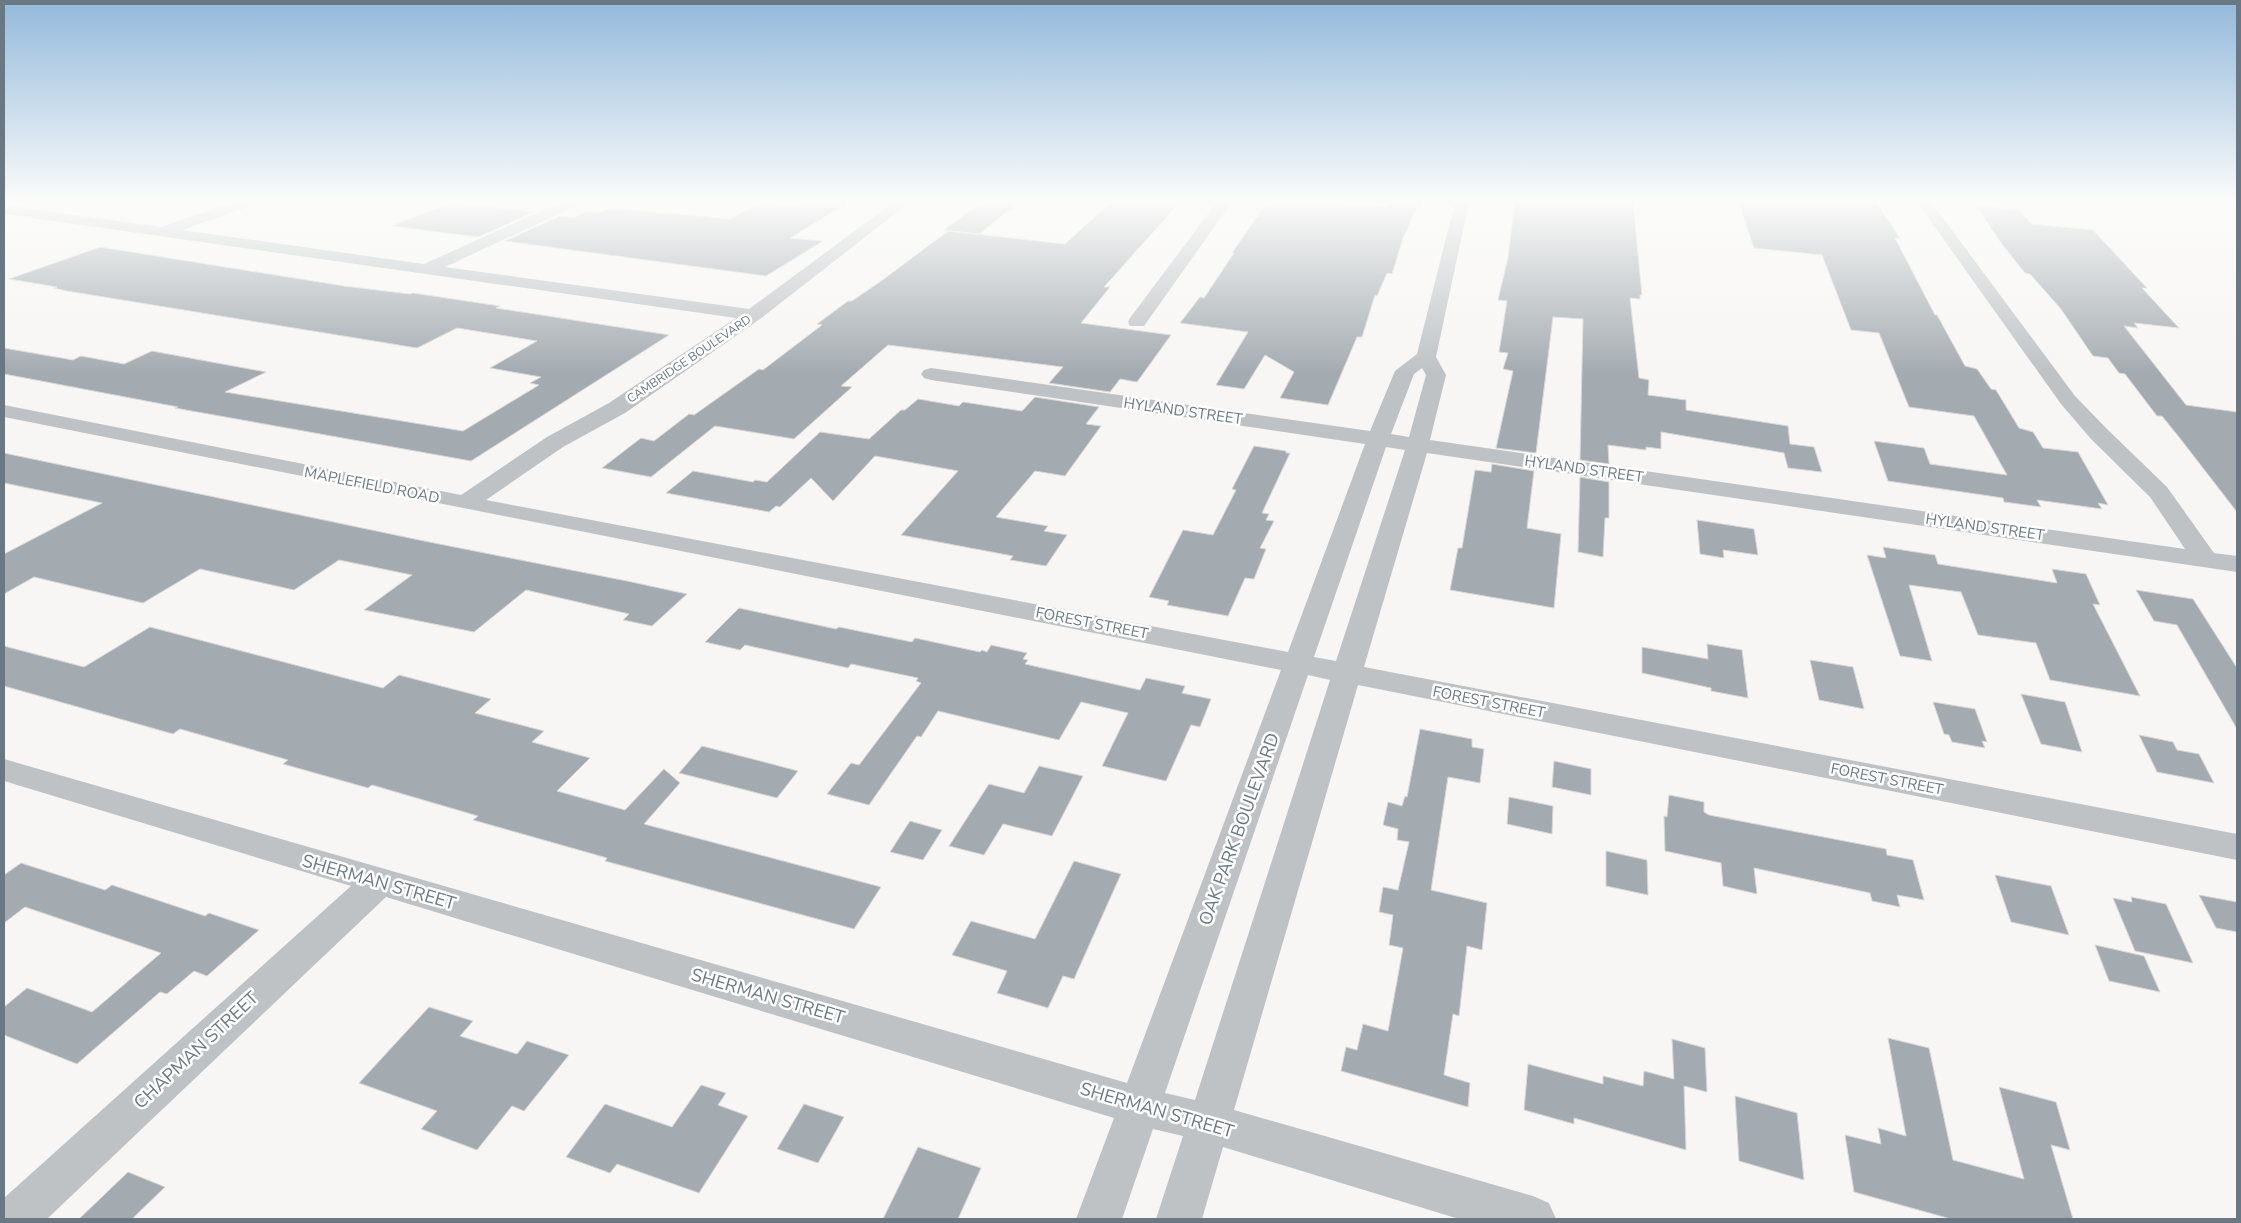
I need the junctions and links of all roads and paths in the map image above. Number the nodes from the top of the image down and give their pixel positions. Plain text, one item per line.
1 (350, 259) edge
2 (441, 259) edge
3 (828, 259) edge
4 (1183, 259) edge
5 (1449, 259) edge
6 (1966, 259) edge
7 (448, 260) junction
8 (426, 270) junction
9 (769, 304) junction
10 (753, 315) junction
11 (1137, 322) dead end
12 (1426, 357) junction
13 (930, 374) dead end
14 (4, 412) edge
15 (1379, 439) junction
16 (1417, 444) junction
17 (465, 503) junction
18 (742, 555) joint
19 (2206, 560) junction
20 (2237, 564) edge
21 (1298, 664) junction
22 (1346, 674) junction
23 (4, 770) edge
24 (2237, 847) edge
25 (379, 882) junction
26 (1140, 1106) junction
27 (1208, 1123) junction
28 (14, 1219) edge
29 (1099, 1219) edge
30 (1179, 1219) edge
31 (1533, 1219) edge

1 - 8 street
2 - 7 street
3 - 9 street, CAMBRIDGE BOULEVARD
4 - 11 street
5 - 12 street
6 - 19 street
7 - 8 street
7 - 9 street
8 - 10 street
9 - 10 street, CAMBRIDGE BOULEVARD
10 - 17 street, CAMBRIDGE BOULEVARD
12 - 15 street, OAK PARK BOULEVARD
12 - 16 street
13 - 15 street, HYLAND STREET
14 - 17 street, MAPLEFIELD ROAD
15 - 16 street, HYLAND STREET
15 - 21 street, OAK PARK BOULEVARD
16 - 19 street, HYLAND STREET
16 - 22 street
17 - 18 street, MAPLEFIELD ROAD
18 - 21 street, FOREST STREET
19 - 20 street, HYLAND STREET
21 - 22 street, FOREST STREET
21 - 26 street, OAK PARK BOULEVARD
22 - 24 street, FOREST STREET
22 - 27 street
23 - 25 street, SHERMAN STREET
25 - 26 street, SHERMAN STREET
25 - 28 street, CHAPMAN STREET
26 - 27 street, SHERMAN STREET
26 - 29 street, OAK PARK BOULEVARD
27 - 30 street
27 - 31 street, SHERMAN STREET

